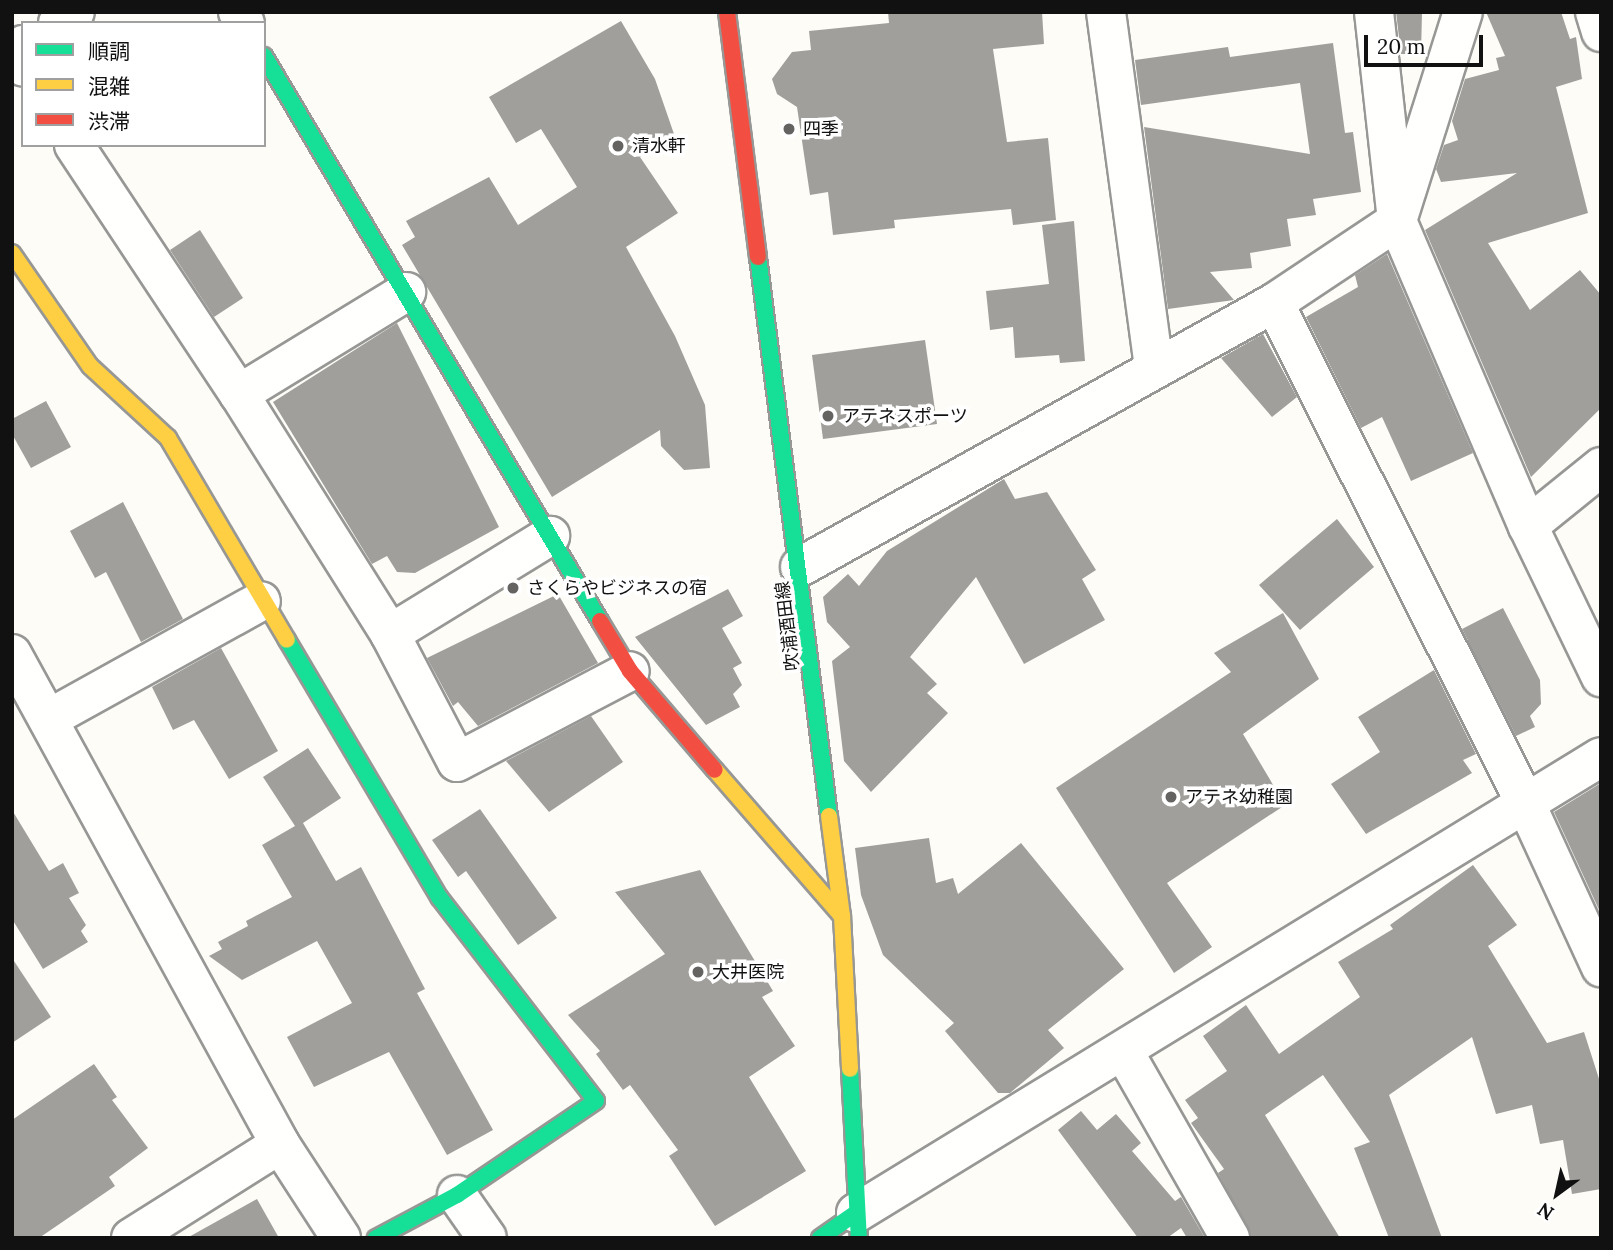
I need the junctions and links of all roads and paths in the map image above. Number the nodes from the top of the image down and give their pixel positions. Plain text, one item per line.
1 (727, 12) edge
2 (1106, 12) edge
3 (1374, 12) edge
4 (1463, 12) edge
5 (1595, 12) edge
6 (1601, 32) edge
7 (21, 46) edge
8 (266, 59) edge
9 (21, 64) edge
10 (76, 147) edge
11 (1397, 221) junction
12 (12, 253) edge
13 (406, 292) junction
14 (1274, 303) junction
15 (1154, 366) junction
16 (239, 394) junction
17 (1601, 467) edge
18 (1528, 526) junction
19 (550, 536) junction
20 (800, 566) junction
21 (261, 601) junction
22 (390, 634) junction
23 (12, 654) edge
24 (630, 671) junction
25 (1601, 677) edge
26 (50, 718) junction
27 (1601, 757) edge
28 (1525, 802) junction
29 (842, 916) junction
30 (1601, 967) edge
31 (1124, 1052) junction
32 (280, 1144) junction
33 (457, 1195) junction
34 (858, 1226) edge
35 (131, 1238) edge
36 (341, 1238) edge
37 (376, 1238) edge
38 (486, 1238) edge
39 (820, 1238) edge
40 (1230, 1238) edge

1 - 20 street, 吹浦酒田線
2 - 15 street
3 - 11 street
4 - 11 street
5 - 6 street
7 - 9 street
8 - 13 street
10 - 16 street
11 - 14 street
11 - 18 street
12 - 21 street
13 - 16 street
13 - 19 street
14 - 15 street
14 - 28 street
15 - 20 street
16 - 22 street
17 - 18 street
18 - 25 street
19 - 22 street
19 - 24 street
20 - 29 street, 吹浦酒田線
21 - 26 street
21 - 33 street
22 - 24 street
23 - 26 street
24 - 29 street
26 - 32 street
27 - 28 street
28 - 30 street
28 - 31 street
29 - 34 street, 吹浦酒田線
31 - 34 street
31 - 40 street
32 - 35 street
32 - 36 street
33 - 37 street
33 - 38 street
34 - 39 street

